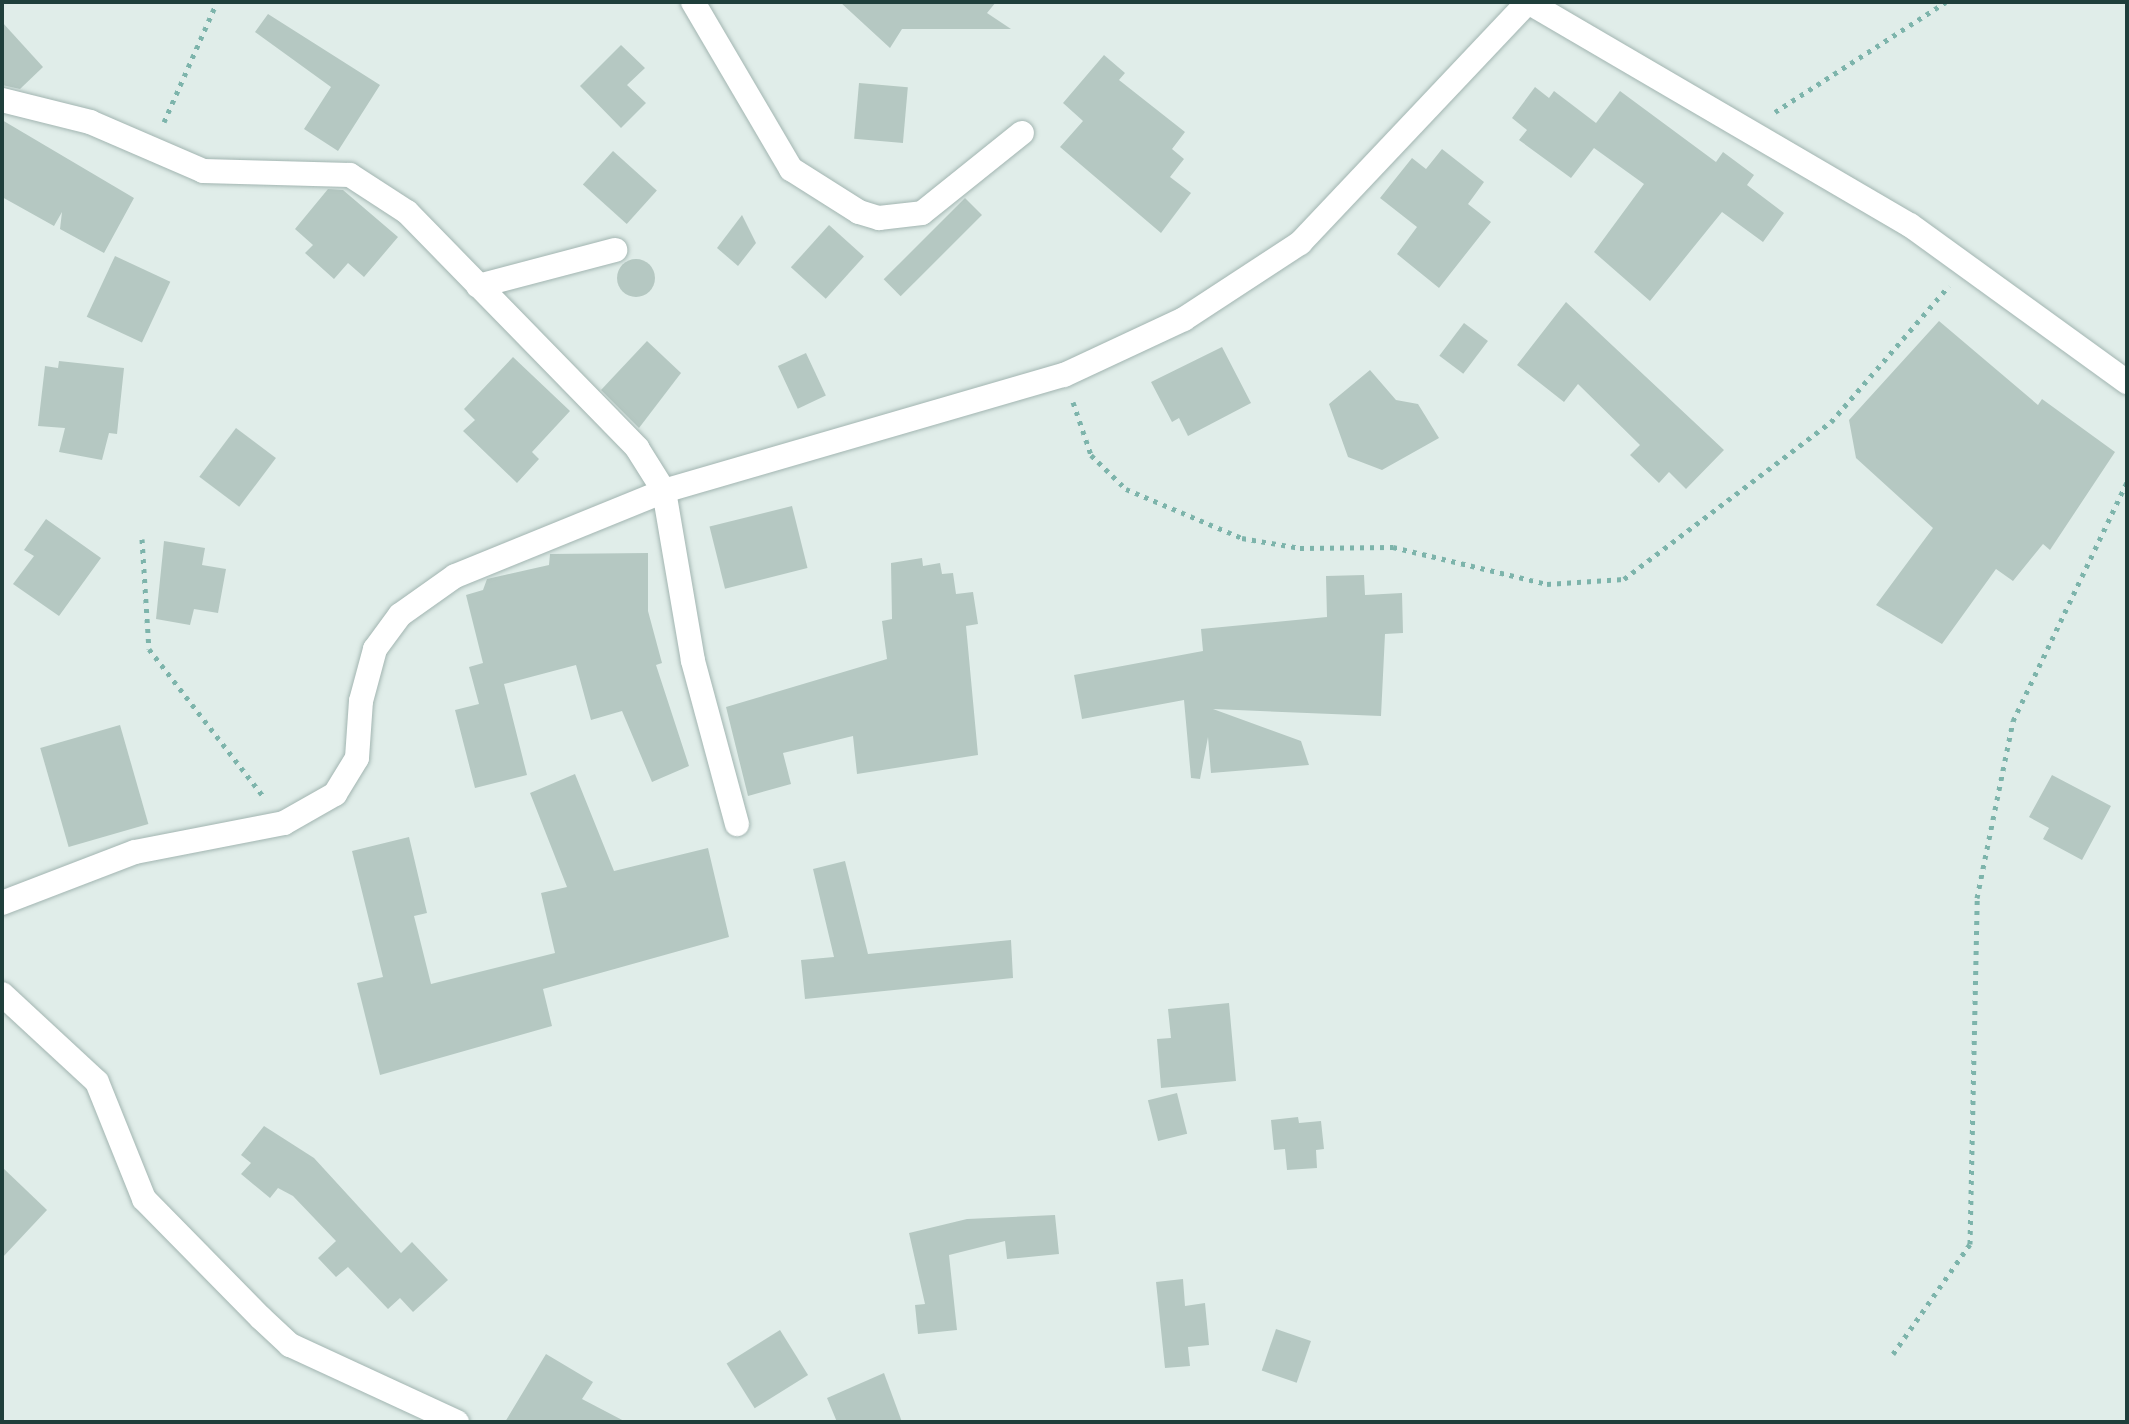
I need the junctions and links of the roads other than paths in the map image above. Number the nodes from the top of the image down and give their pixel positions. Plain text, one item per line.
1 (693, 2) edge
2 (1528, 2) edge
3 (2, 100) edge
4 (1022, 133) dead end
5 (615, 250) dead end
6 (478, 286) junction
7 (2127, 382) edge
8 (664, 491) junction
9 (737, 824) dead end
10 (2, 903) edge
11 (2, 994) edge
12 (457, 1422) edge

1 - 4 street
2 - 7 street
2 - 8 street
3 - 6 street
5 - 6 street
6 - 8 street
8 - 9 street
8 - 10 street
11 - 12 street

